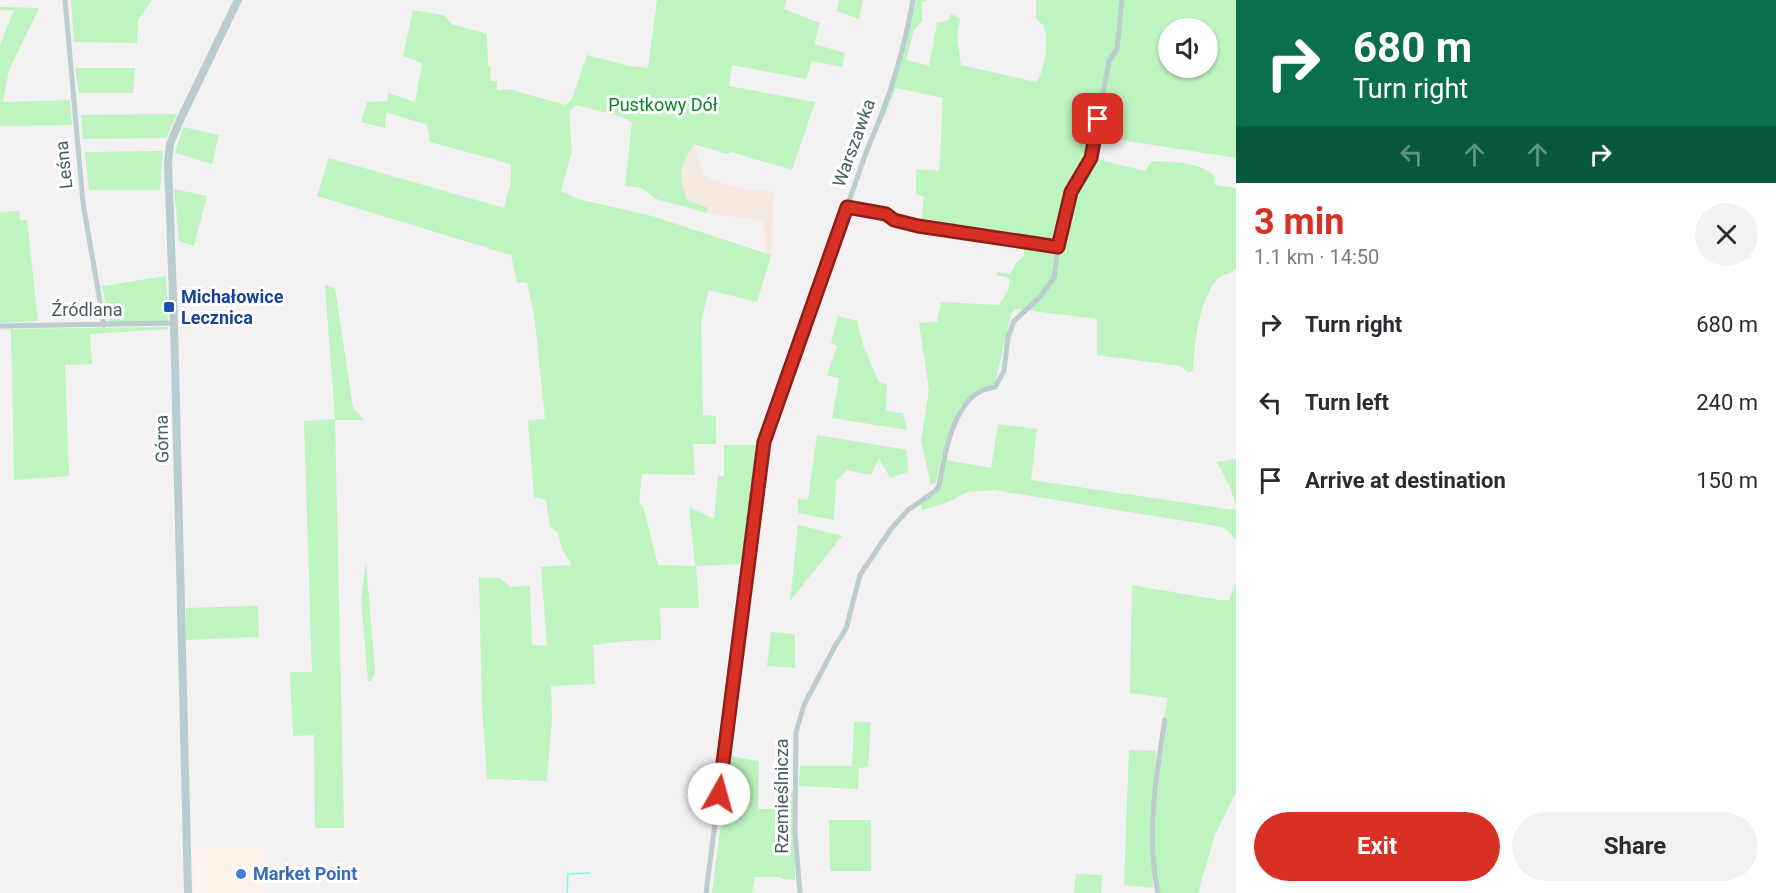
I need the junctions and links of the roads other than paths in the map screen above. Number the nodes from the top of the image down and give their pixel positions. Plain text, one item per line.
1 (65, 0) edge
2 (238, 0) edge
3 (913, 0) edge
4 (1122, 0) edge
5 (847, 207) junction
6 (1058, 247) junction
7 (174, 323) junction
8 (104, 325) junction
9 (0, 326) edge
10 (1165, 720) dead end
11 (188, 893) edge
12 (706, 893) edge
13 (800, 893) edge
14 (1158, 893) edge

1 - 8 street, Leśna
2 - 7 street, Górna
3 - 5 street, Warszawka
4 - 6 street
5 - 6 street
5 - 12 street, Warszawka
6 - 13 street, Rzemieślnicza
7 - 8 street, Źródlana
7 - 11 street, Górna
8 - 9 street, Źródlana
10 - 14 street

